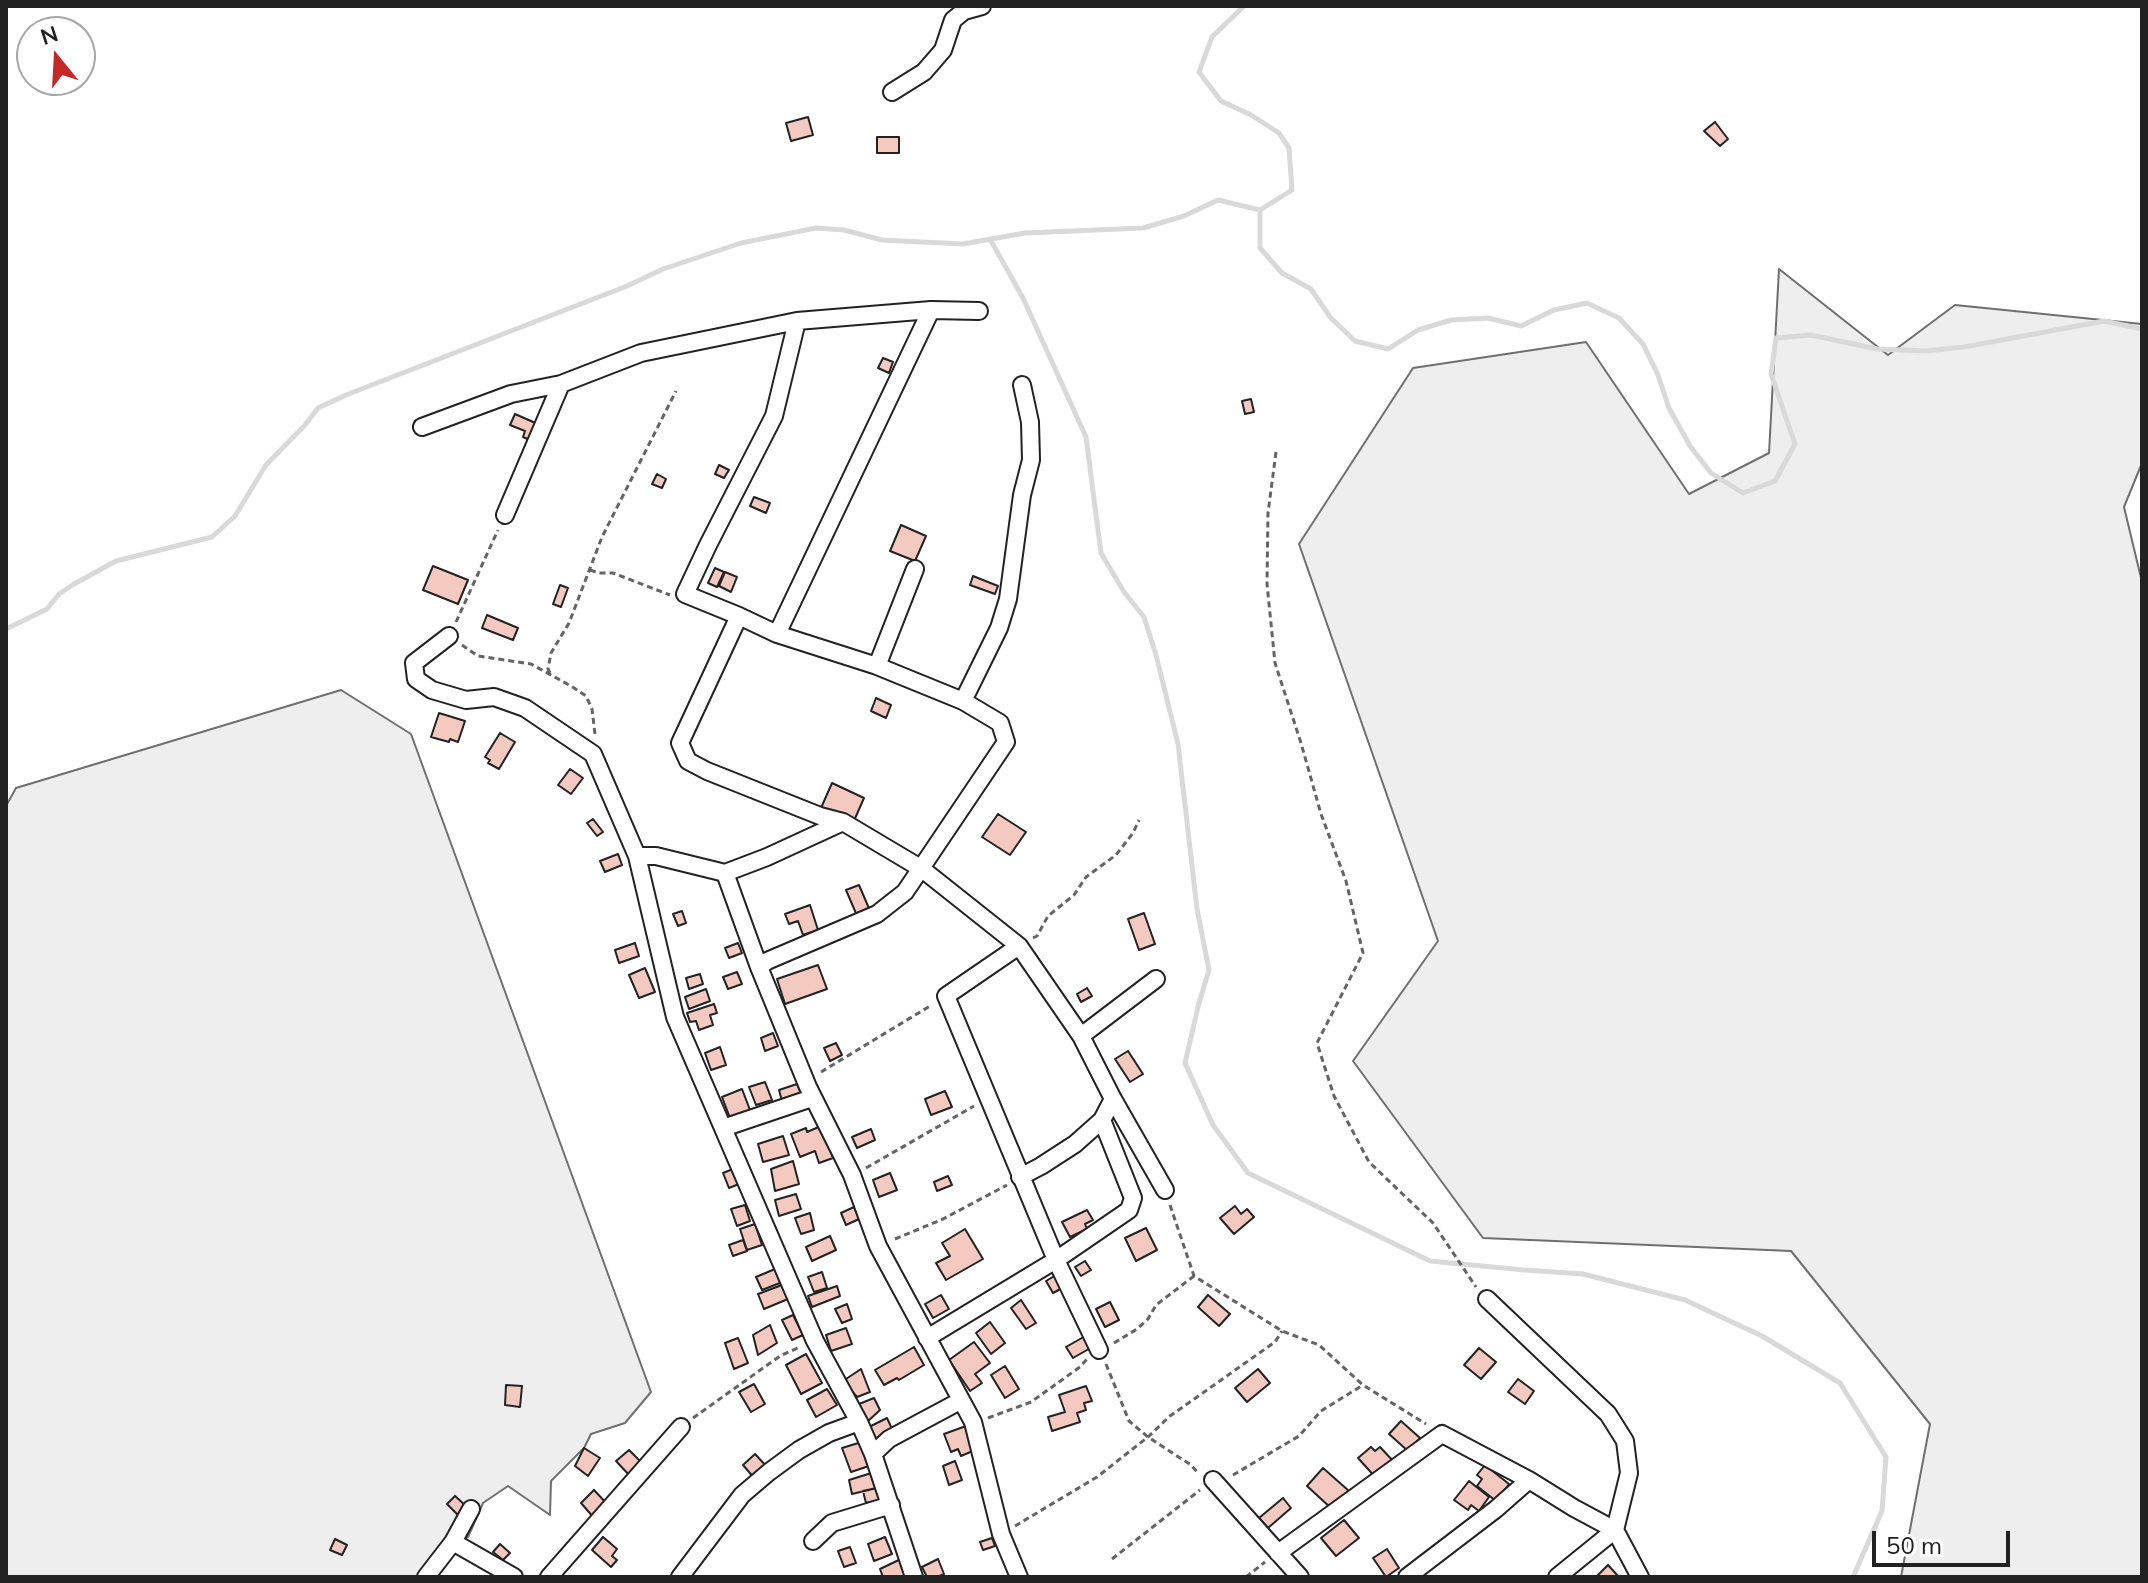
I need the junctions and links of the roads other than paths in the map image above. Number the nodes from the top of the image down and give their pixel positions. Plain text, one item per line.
1 (982, 6) edge
2 (892, 92) dead end
3 (931, 310) junction
4 (979, 311) dead end
5 (797, 321) junction
6 (561, 384) junction
7 (1022, 385) dead end
8 (422, 427) dead end
9 (505, 515) road end
10 (915, 569) dead end
11 (739, 616) junction
12 (777, 634) junction
13 (449, 636) road end
14 (877, 666) junction
15 (963, 701) junction
16 (843, 822) junction
17 (637, 856) junction
18 (922, 869) junction
19 (725, 873) junction
20 (1019, 946) junction
21 (759, 967) junction
22 (1156, 979) dead end
23 (1081, 1036) junction
24 (810, 1093) junction
25 (1113, 1099) junction
26 (1102, 1120) junction
27 (723, 1128) junction
28 (1020, 1177) junction
29 (1165, 1190) road end
30 (1056, 1260) junction
31 (1487, 1299) road end
32 (927, 1338) junction
33 (1099, 1350) road end
34 (960, 1401) junction
35 (859, 1422) junction
36 (681, 1427) road end
37 (873, 1454) junction
38 (1213, 1480) road end
39 (1529, 1480) junction
40 (891, 1505) junction
41 (471, 1509) dead end
42 (1615, 1530) junction
43 (813, 1541) dead end
44 (453, 1542) junction
45 (1278, 1553) junction
46 (426, 1577) edge
47 (514, 1577) edge
48 (549, 1577) edge
49 (680, 1577) edge
50 (914, 1577) edge
51 (1019, 1577) edge
52 (1300, 1577) edge
53 (1407, 1577) edge
54 (1557, 1577) edge
55 (1640, 1577) edge

1 - 2 street
3 - 4 street
3 - 5 street
3 - 12 street
5 - 6 street
5 - 11 street
6 - 8 street
6 - 9 street
7 - 15 street
10 - 14 street
11 - 12 street
11 - 16 street
12 - 14 street
13 - 17 street
14 - 15 street
15 - 18 street
16 - 18 street
16 - 19 street
17 - 19 street
17 - 27 street
18 - 20 street
18 - 21 street
19 - 21 street
20 - 23 street
20 - 28 street
21 - 24 street
22 - 23 street
23 - 25 street
24 - 27 street
24 - 32 street
25 - 26 street
25 - 29 street
26 - 28 street
26 - 30 street
27 - 35 street
28 - 30 street
30 - 32 street
30 - 33 street
31 - 42 street
32 - 34 street
34 - 37 street
34 - 51 street
35 - 37 street
35 - 49 street
36 - 48 street
37 - 40 street
38 - 45 street
39 - 42 street
39 - 45 street
39 - 53 street
40 - 43 street
40 - 50 street
41 - 44 street
42 - 54 street
42 - 55 street
44 - 46 street
44 - 47 street
45 - 52 street

